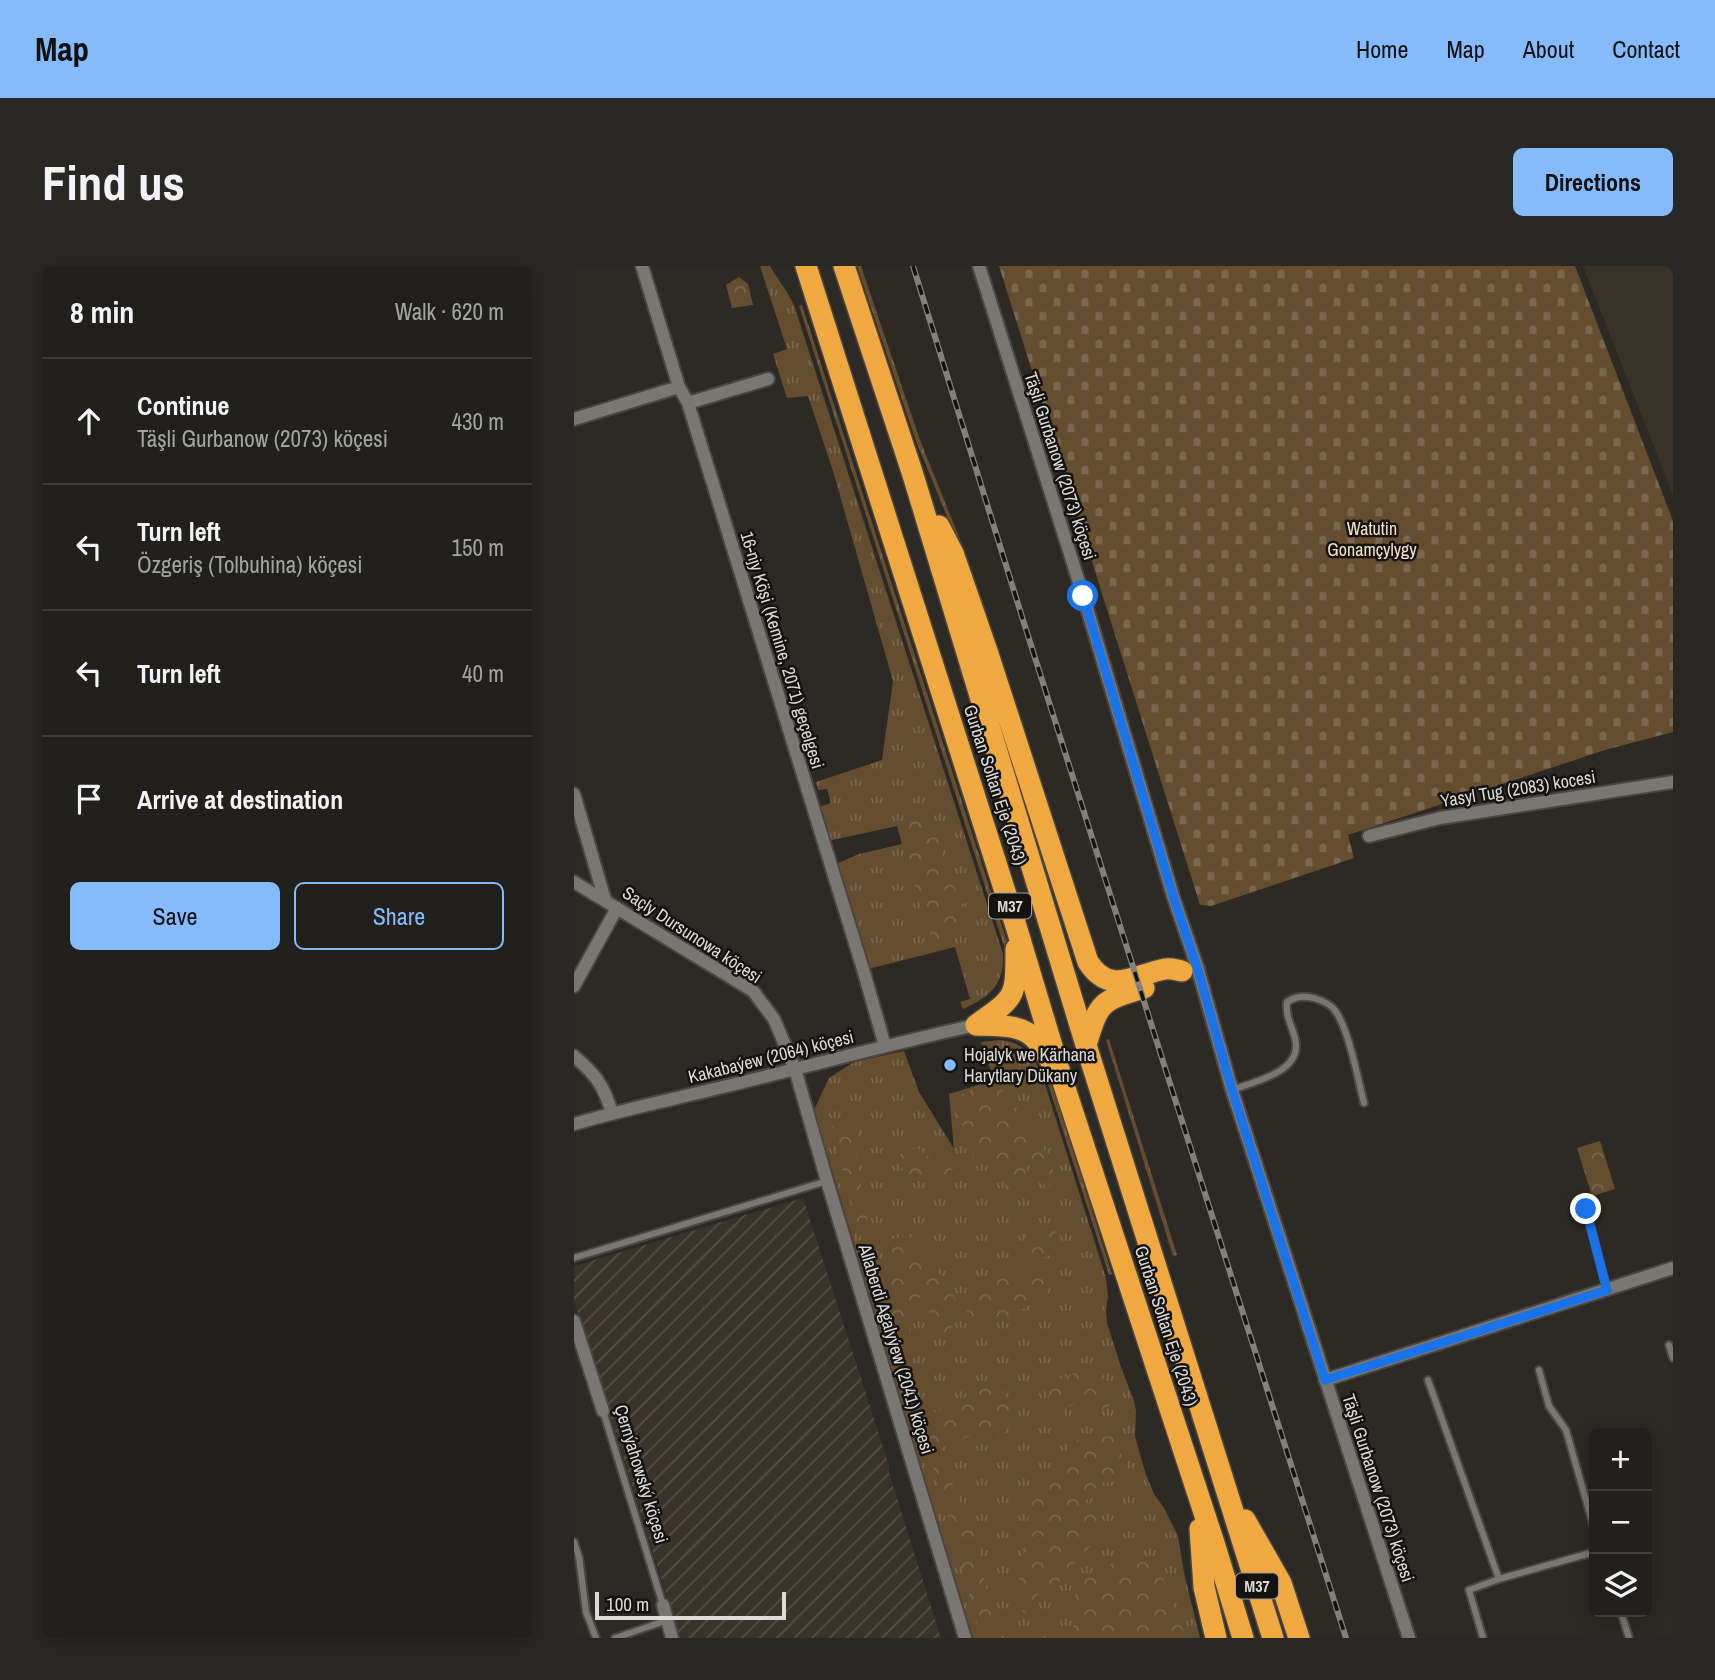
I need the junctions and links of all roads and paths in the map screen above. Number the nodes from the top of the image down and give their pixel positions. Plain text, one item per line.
1 (642, 266) edge
2 (806, 266) edge
3 (844, 266) edge
4 (979, 266) edge
5 (768, 379) dead end
6 (679, 387) junction
7 (688, 403) junction
8 (574, 419) edge
9 (913, 475) junction
10 (1673, 782) edge
11 (574, 794) edge
12 (1369, 836) dead end
13 (574, 882) edge
14 (605, 900) junction
15 (617, 908) junction
16 (1016, 926) junction
17 (1189, 969) junction
18 (574, 985) edge
19 (976, 1025) junction
20 (885, 1045) junction
21 (1086, 1045) junction
22 (574, 1056) edge
23 (795, 1069) junction
24 (1061, 1076) junction
25 (1232, 1090) junction
26 (1364, 1103) dead end
27 (612, 1112) junction
28 (574, 1124) edge
29 (827, 1181) junction
30 (1586, 1209) dead end
31 (574, 1258) edge
32 (1673, 1268) edge
33 (1607, 1290) junction
34 (574, 1321) edge
35 (1669, 1345) dead end
36 (1673, 1358) edge
37 (1539, 1370) dead end
38 (1325, 1380) junction
39 (1428, 1380) dead end
40 (603, 1411) joint
41 (1227, 1492) junction
42 (1199, 1499) junction
43 (1589, 1510) edge
44 (574, 1542) edge
45 (1589, 1553) edge
46 (1499, 1579) junction
47 (663, 1605) joint
48 (1623, 1617) edge
49 (668, 1620) junction
50 (597, 1638) edge
51 (615, 1638) edge
52 (672, 1638) edge
53 (965, 1638) edge
54 (1216, 1638) edge
55 (1243, 1638) edge
56 (1273, 1638) edge
57 (1299, 1638) edge
58 (1409, 1638) edge
59 (1483, 1638) edge
60 (1629, 1638) edge

1 - 6 street, 16-njy Köşi (Kemine, 2071) geçelgesi
2 - 16 highway, Gurban Soltan Eje (2043) / M37
3 - 9 highway, Gurban Soltan Eje (2043) / M37
4 - 17 street, Täşli Gurbanow (2073) köçesi
5 - 7 street
6 - 7 street, 16-njy Köşi (Kemine, 2071) geçelgesi
6 - 8 street
7 - 20 street, 16-njy Köşi (Kemine, 2071) geçelgesi
9 - 17 highway
9 - 21 highway, Gurban Soltan Eje (2043) / M37
10 - 12 street, Yasyl Tug (2083) kocesi
11 - 14 street
13 - 14 street, Saçly Dursunowa köçesi
14 - 15 street, Saçly Dursunowa köçesi
15 - 18 street
15 - 23 street, Saçly Dursunowa köçesi
16 - 19 highway
16 - 24 highway, Gurban Soltan Eje (2043) / M37
17 - 21 highway
17 - 25 street, Täşli Gurbanow (2073) köçesi
19 - 20 street, Kakabaýew (2064) köçesi
19 - 24 highway
20 - 23 street, Kakabaýew (2064) köçesi
21 - 41 highway, Gurban Soltan Eje (2043) / M37
22 - 27 street
23 - 27 street, Kakabaýew (2064) köçesi
23 - 29 street, Allaberdi Agalyýew (2041) köçesi
24 - 42 highway, Gurban Soltan Eje (2043) / M37
25 - 26 lane
25 - 38 street, Täşli Gurbanow (2073) köçesi
27 - 28 street, Kakabaýew (2064) köçesi
29 - 31 lane
29 - 53 street, Allaberdi Agalyýew (2041) köçesi
30 - 33 lane
32 - 33 street
33 - 38 street
34 - 40 street, Çernýahowský köçesi
35 - 36 lane
37 - 43 lane
38 - 58 street, Täşli Gurbanow (2073) köçesi
39 - 46 lane
40 - 47 lane, Çernýahowský köçesi
41 - 56 highway, Gurban Soltan Eje (2043) / M37
41 - 57 highway
42 - 54 highway
42 - 55 highway, Gurban Soltan Eje (2043) / M37
44 - 50 lane
45 - 46 lane
46 - 59 lane
47 - 49 street, Çernýahowský köçesi
48 - 60 lane
49 - 51 lane
49 - 52 street, Çernýahowský köçesi

